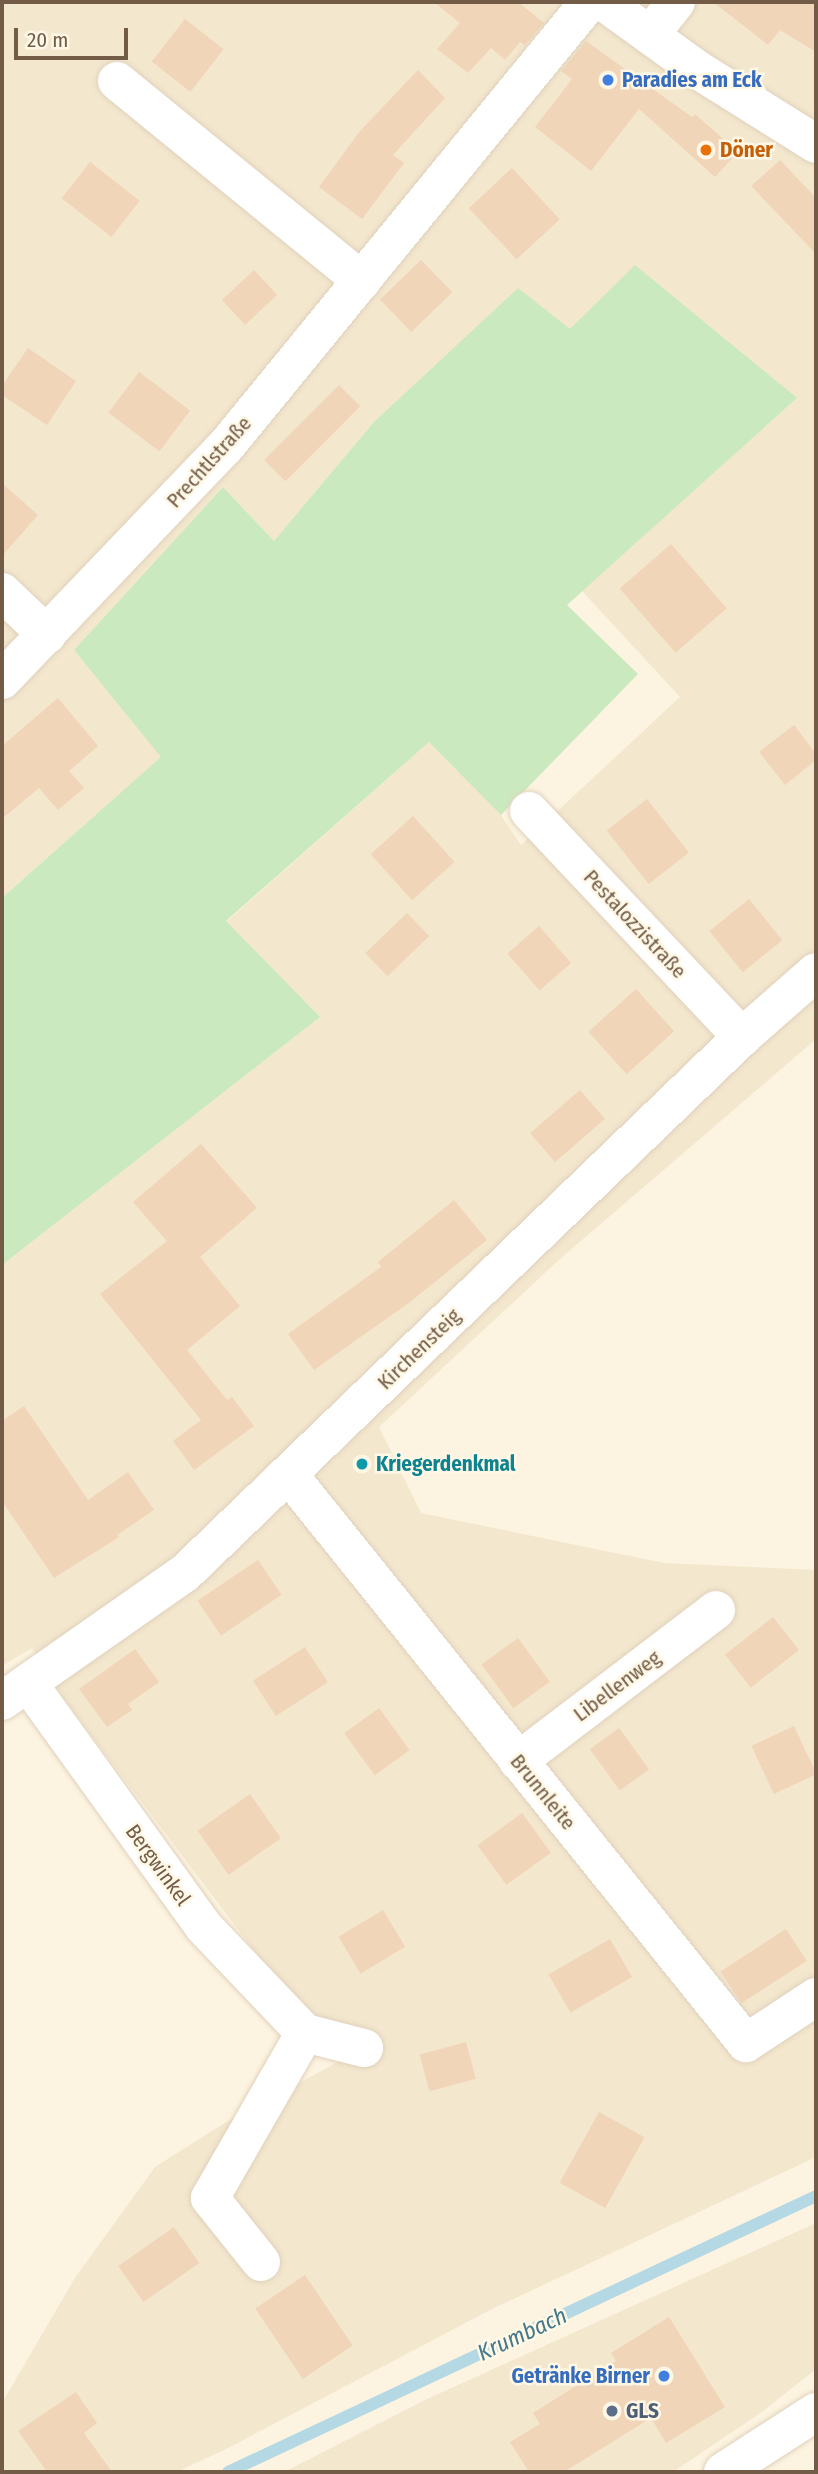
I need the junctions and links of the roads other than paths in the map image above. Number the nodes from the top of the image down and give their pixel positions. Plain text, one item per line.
1 (589, 2) edge
2 (604, 2) edge
3 (676, 2) edge
4 (650, 35) junction
5 (117, 81) dead end
6 (816, 144) edge
7 (362, 281) junction
8 (2, 592) edge
9 (47, 635) junction
10 (2, 680) edge
11 (529, 811) dead end
12 (816, 972) edge
13 (742, 1037) junction
14 (289, 1475) junction
15 (716, 1611) dead end
16 (15, 1692) edge
17 (518, 1761) junction
18 (816, 1997) edge
19 (305, 2033) junction
20 (364, 2048) dead end
21 (261, 2262) dead end
22 (816, 2412) edge
23 (723, 2472) edge

1 - 7 street, Prechtlstraße
2 - 4 street
3 - 4 street
4 - 6 street
5 - 7 street
7 - 9 street, Prechtlstraße
8 - 9 street
9 - 10 street, Prechtlstraße
11 - 13 street, Pestalozzistraße
12 - 13 street, Kirchensteig
13 - 14 street, Kirchensteig
14 - 16 street, Kirchensteig
14 - 17 street, Brunnleite
15 - 17 street, Libellenweg
16 - 19 street, Bergwinkel
17 - 18 street, Brunnleite
19 - 20 street
19 - 21 street
22 - 23 street

